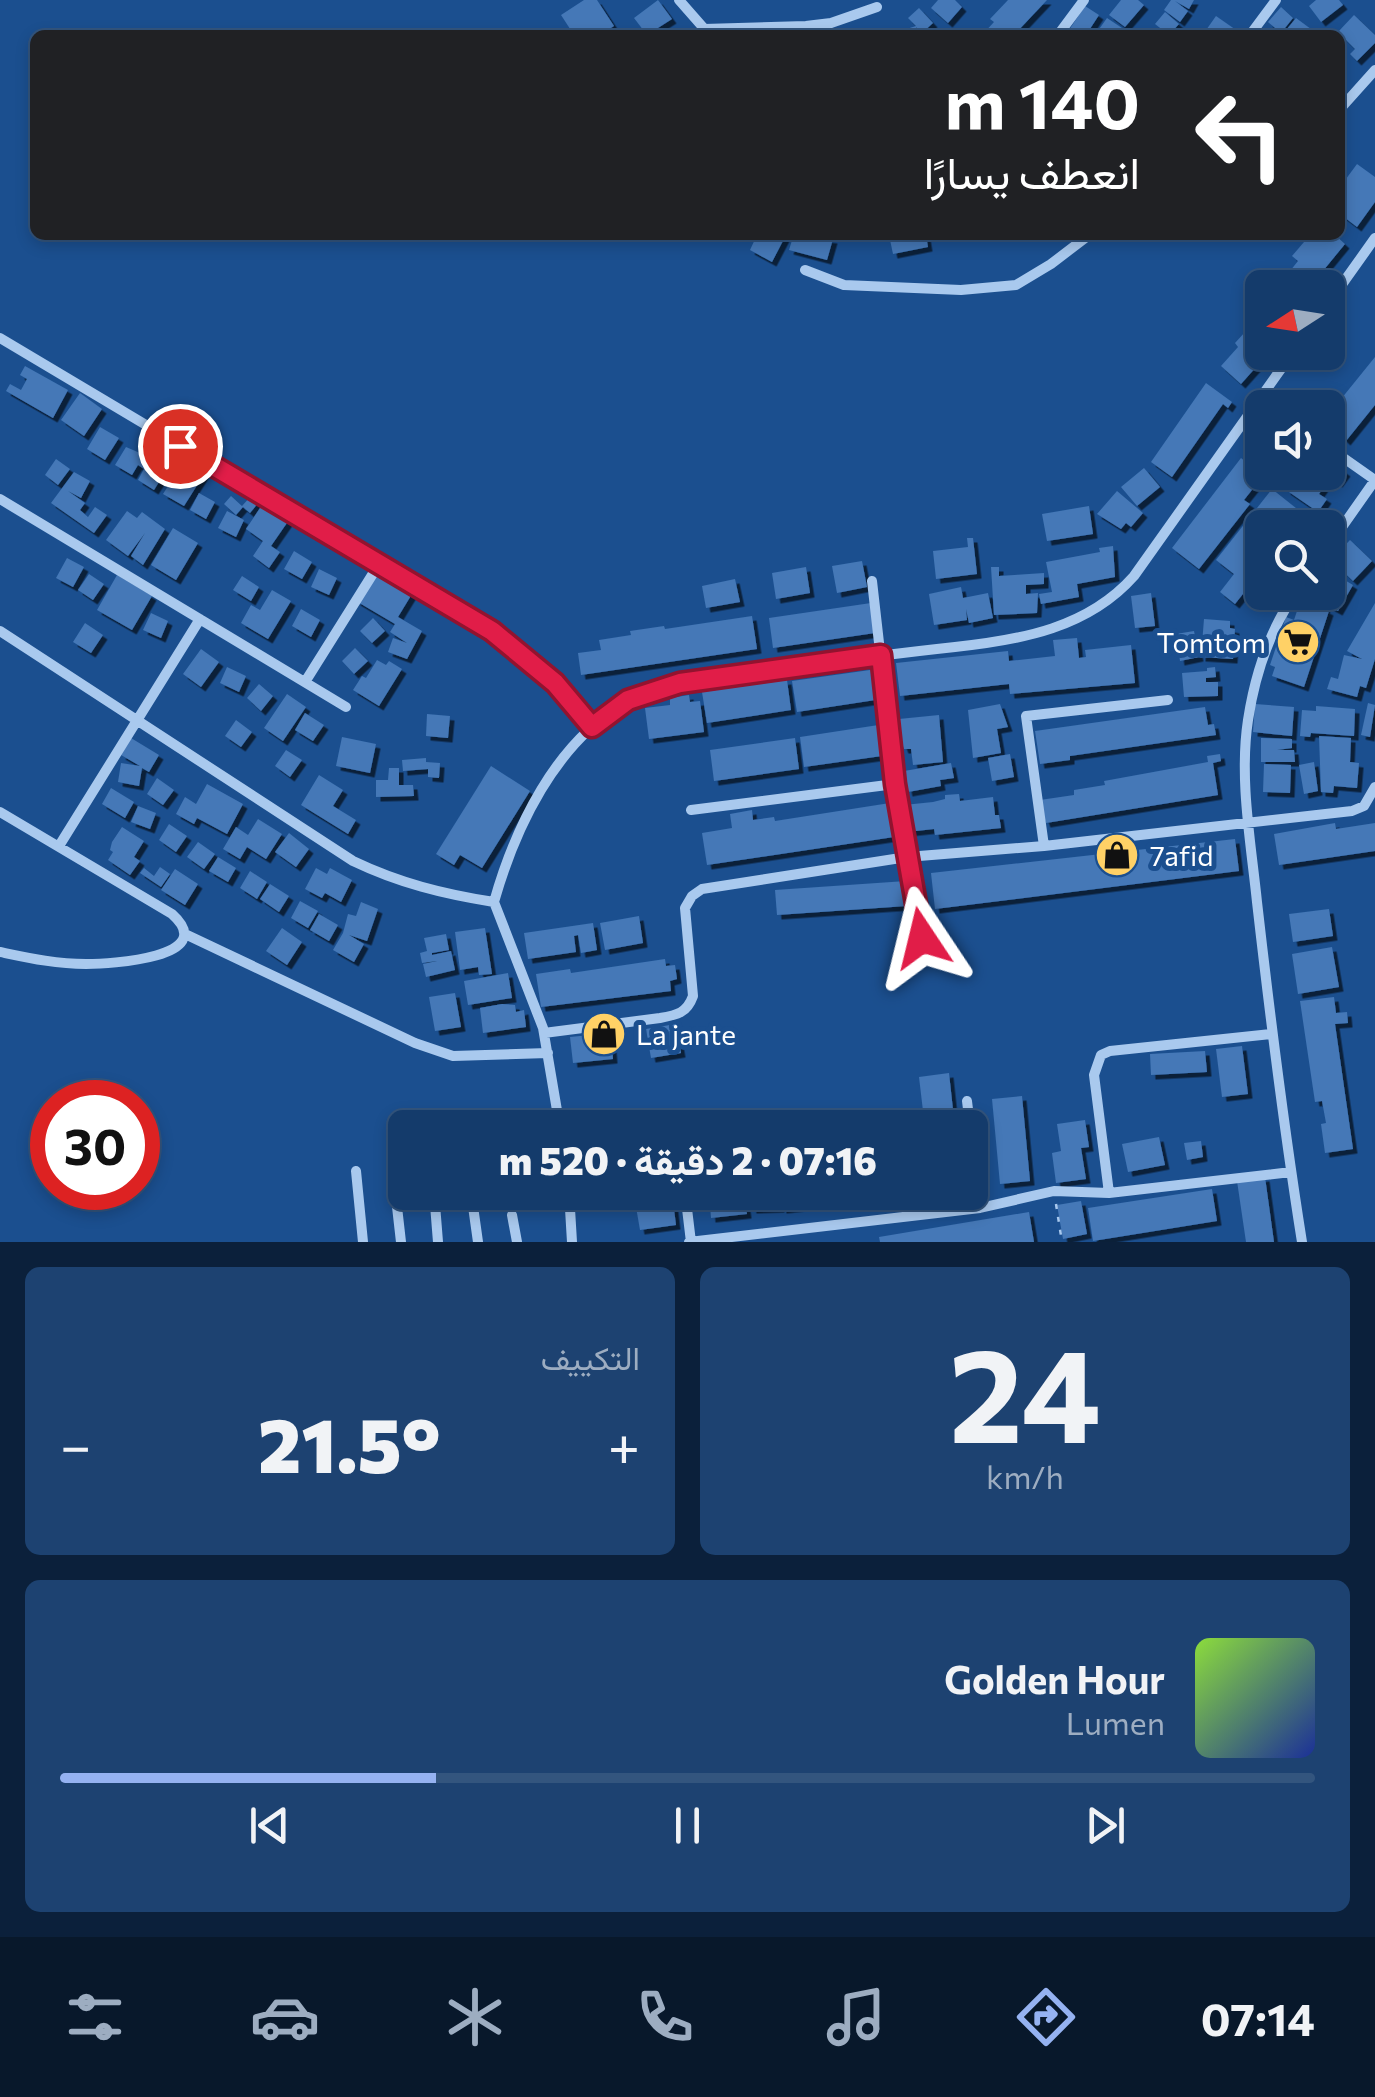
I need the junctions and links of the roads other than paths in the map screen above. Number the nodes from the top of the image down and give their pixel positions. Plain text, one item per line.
1 (679, 0) edge
2 (1084, 0) edge
3 (1276, 0) edge
4 (878, 6) dead end
5 (705, 30) edge
6 (740, 30) edge
7 (1062, 30) edge
8 (1254, 30) edge
9 (1375, 70) edge
10 (1345, 104) edge
11 (1375, 238) edge
12 (1082, 240) edge
13 (805, 270) dead end
14 (1345, 280) edge
15 (0, 338) edge
16 (1245, 420) edge
17 (1345, 458) edge
18 (0, 499) edge
19 (1345, 523) edge
20 (379, 564) junction
21 (872, 581) dead end
22 (1286, 610) edge
23 (200, 619) junction
24 (0, 631) edge
25 (881, 655) junction
26 (305, 682) junction
27 (1168, 700) dead end
28 (346, 707) dead end
29 (136, 721) junction
30 (592, 727) junction
31 (895, 784) junction
32 (1375, 787) edge
33 (692, 810) dead end
34 (0, 812) edge
35 (1248, 822) junction
36 (59, 846) junction
37 (1044, 846) junction
38 (908, 857) junction
39 (494, 902) junction
40 (185, 934) junction
41 (922, 938) dead end
42 (0, 952) edge
43 (544, 1033) junction
44 (1272, 1034) junction
45 (548, 1053) junction
46 (967, 1101) dead end
47 (557, 1110) edge
48 (968, 1110) edge
49 (356, 1171) dead end
50 (1291, 1172) junction
51 (1109, 1193) junction
52 (988, 1206) edge
53 (397, 1210) edge
54 (435, 1210) edge
55 (474, 1210) edge
56 (569, 1210) edge
57 (687, 1210) edge
58 (963, 1210) edge
59 (512, 1215) dead end
60 (364, 1242) edge
61 (400, 1242) edge
62 (438, 1242) edge
63 (478, 1242) edge
64 (517, 1242) edge
65 (572, 1242) edge
66 (690, 1242) edge
67 (1302, 1242) edge

1 - 5 street
2 - 7 street
3 - 8 street
4 - 6 street
9 - 10 street
11 - 14 street
12 - 13 street
15 - 20 street
16 - 25 street
17 - 19 street
18 - 23 street
20 - 26 street
20 - 30 street
21 - 25 street
22 - 35 street
23 - 26 street
23 - 29 street
24 - 29 street
25 - 30 street
25 - 31 street
26 - 28 street
27 - 37 street
29 - 36 street
29 - 39 street
30 - 39 street
31 - 33 street
31 - 38 street
32 - 35 street
34 - 36 street
35 - 37 street
35 - 44 street
36 - 40 street
37 - 38 street
38 - 41 street
38 - 43 street
39 - 43 street
40 - 42 street
40 - 45 street
43 - 45 street
44 - 50 street
44 - 51 street
45 - 47 street
46 - 48 street
49 - 60 street
50 - 51 street
50 - 67 street
51 - 52 street
53 - 61 street
54 - 62 street
55 - 63 street
56 - 65 street
57 - 66 street
58 - 66 street
59 - 64 street

